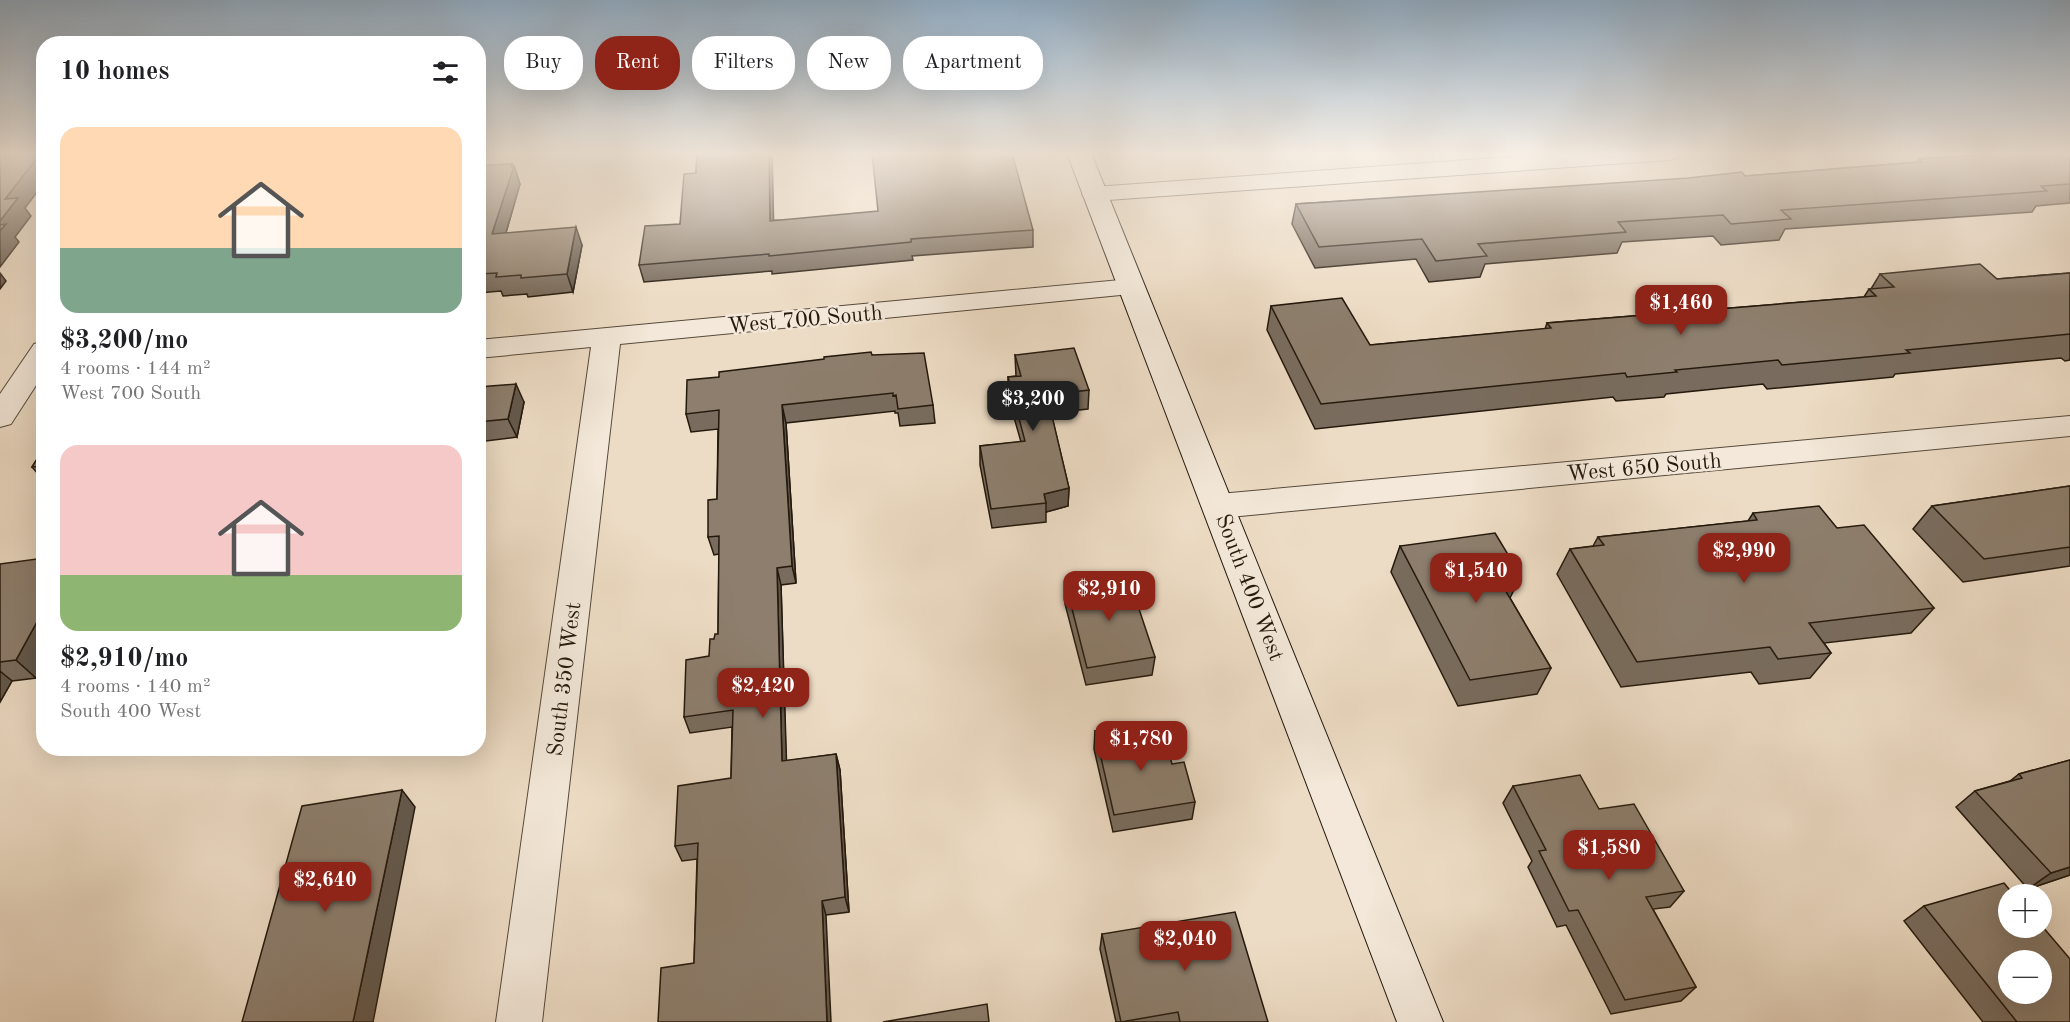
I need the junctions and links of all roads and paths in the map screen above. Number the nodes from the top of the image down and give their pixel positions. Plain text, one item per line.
1 (1098, 201) edge
2 (1131, 287) junction
3 (607, 337) junction
4 (486, 348) edge
5 (36, 364) edge
6 (15, 399) edge
7 (2070, 426) edge
8 (1219, 506) junction
9 (519, 1022) edge
10 (1420, 1022) edge

1 - 2 street, South 400 West
2 - 3 street, West 700 South
2 - 8 street, South 400 West
3 - 4 street, West 700 South
3 - 9 street, South 350 West
5 - 6 street
7 - 8 street, West 650 South
8 - 10 street, South 400 West

